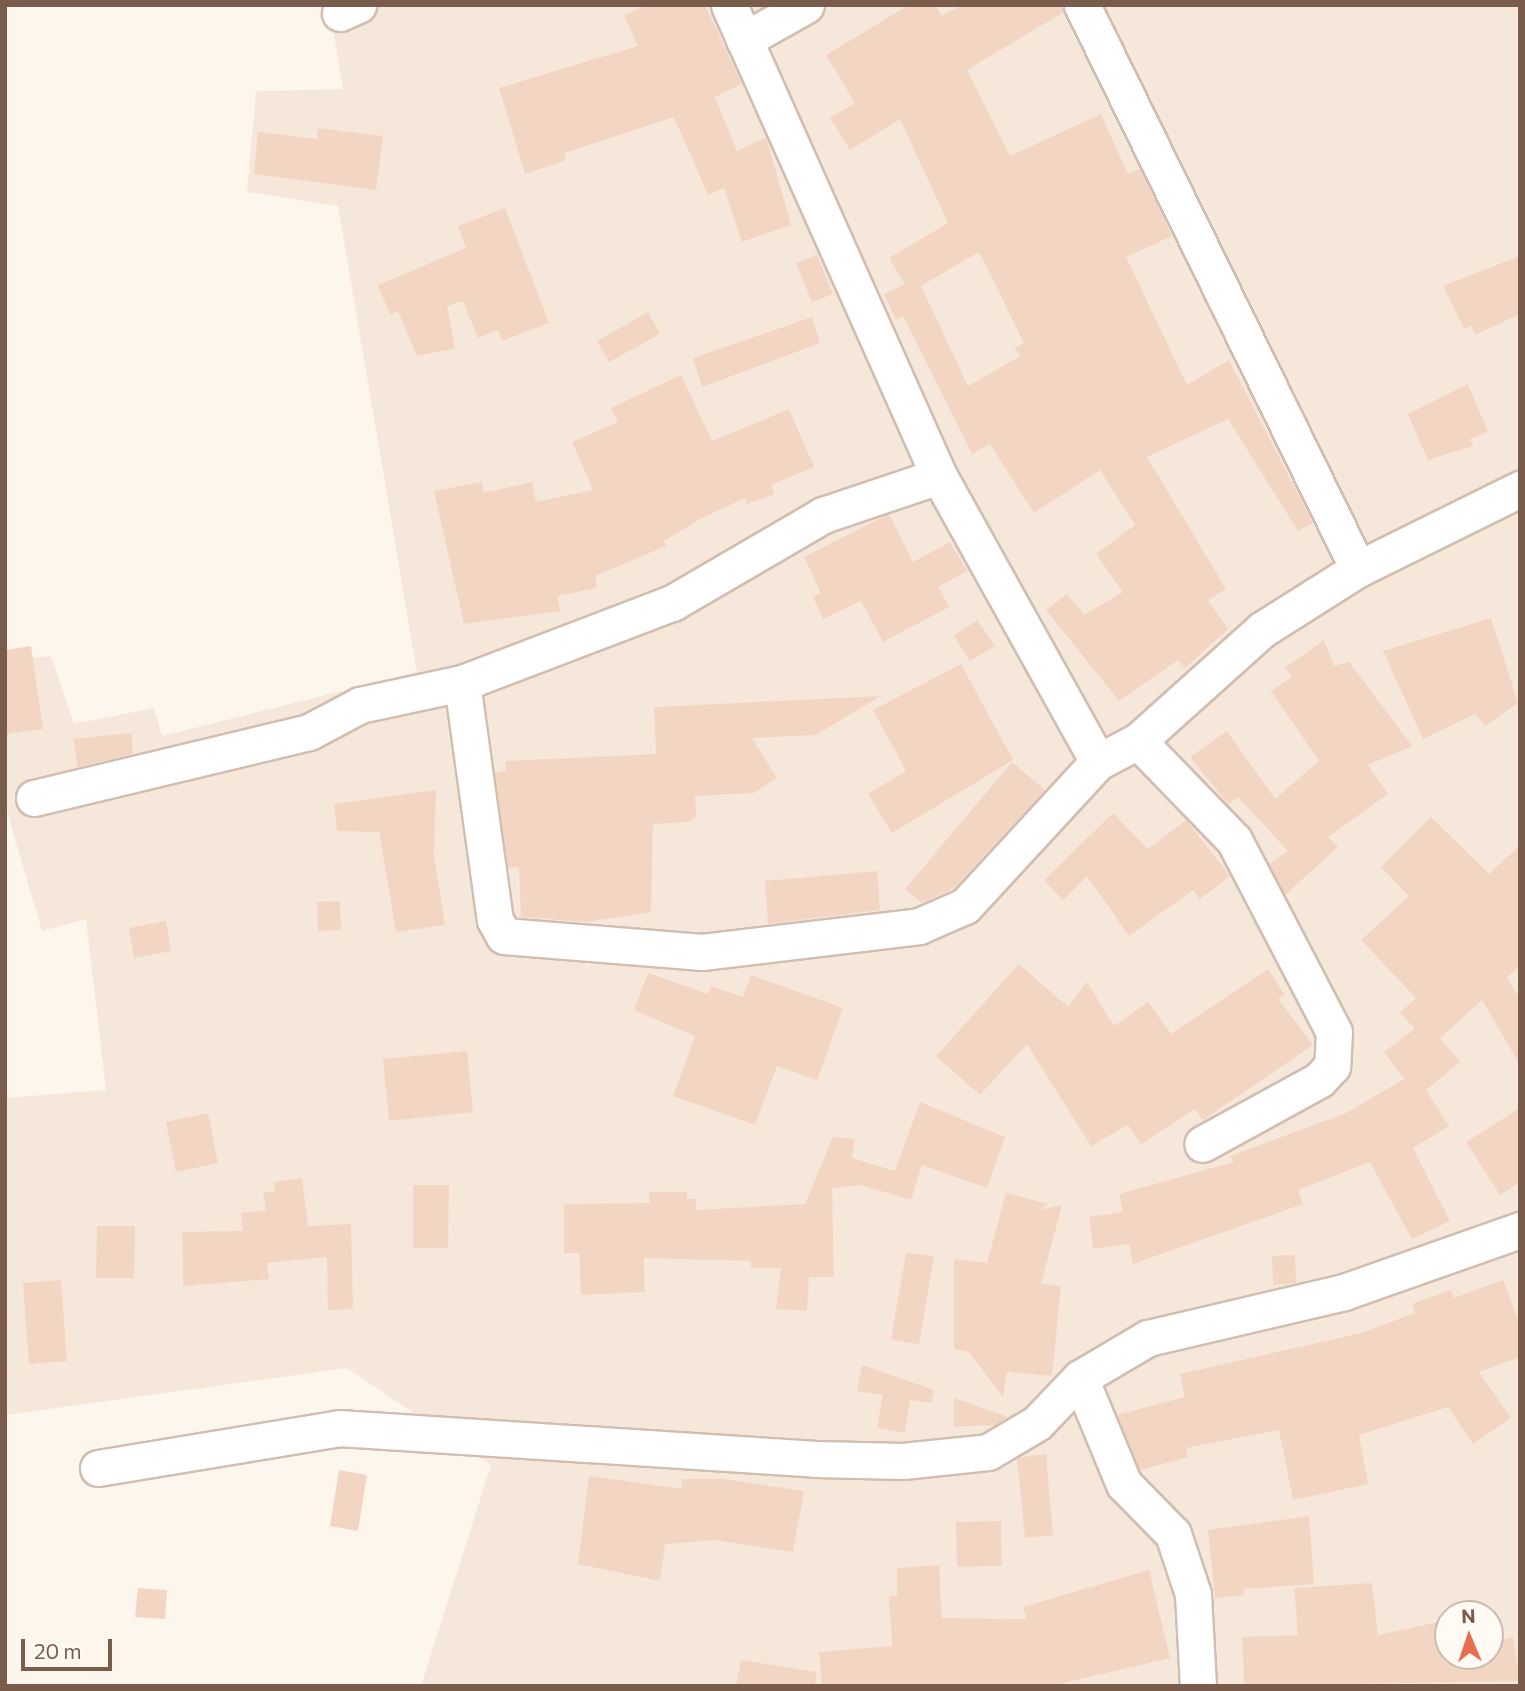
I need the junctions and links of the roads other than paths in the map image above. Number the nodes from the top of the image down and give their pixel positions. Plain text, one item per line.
1 (729, 5) edge
2 (806, 5) edge
3 (1082, 5) edge
4 (744, 40) junction
5 (939, 476) junction
6 (1520, 489) edge
7 (1358, 569) junction
8 (463, 683) junction
9 (1138, 741) junction
10 (1098, 762) junction
11 (34, 798) dead end
12 (1202, 1144) dead end
13 (1520, 1230) edge
14 (1080, 1377) junction
15 (98, 1468) dead end
16 (1198, 1686) edge

1 - 4 street
2 - 4 street
3 - 7 street
4 - 5 street
5 - 8 street
5 - 10 street
6 - 7 street
7 - 9 street
8 - 10 street
8 - 11 street
9 - 10 street
9 - 12 street
13 - 14 street
14 - 15 street
14 - 16 street

